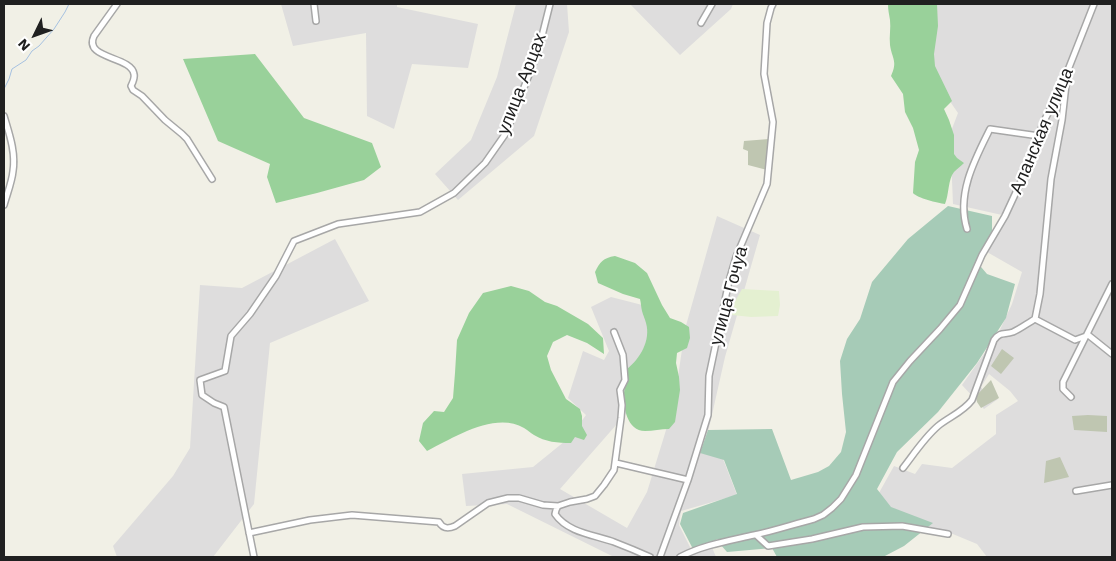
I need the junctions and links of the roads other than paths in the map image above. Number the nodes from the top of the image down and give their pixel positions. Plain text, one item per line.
1 (118, 4) edge
2 (314, 4) edge
3 (550, 4) edge
4 (712, 4) edge
5 (774, 4) edge
6 (1094, 4) edge
7 (316, 21) dead end
8 (701, 23) dead end
9 (1068, 70) junction
10 (4, 116) edge
11 (1039, 136) junction
12 (212, 179) dead end
13 (4, 205) edge
14 (967, 229) dead end
15 (1112, 284) edge
16 (1035, 319) junction
17 (614, 332) dead end
18 (1087, 335) junction
19 (1112, 354) edge
20 (1071, 397) dead end
21 (616, 463) junction
22 (902, 468) dead end
23 (688, 480) junction
24 (1112, 485) edge
25 (1076, 491) dead end
26 (558, 506) junction
27 (249, 533) junction
28 (948, 534) dead end
29 (756, 535) junction
30 (254, 557) edge
31 (650, 557) edge
32 (660, 557) edge
33 (680, 557) edge

1 - 12 street
2 - 7 street
3 - 27 street, улица Арцах
4 - 8 street
5 - 23 street, улица Гочуа
6 - 9 street, Аланская улица
9 - 11 street, Аланская улица
9 - 16 street
10 - 13 street
11 - 14 street
11 - 29 street, Аланская улица
15 - 18 street
16 - 18 street
16 - 22 street
17 - 21 street
18 - 19 street
18 - 20 street
21 - 23 street
21 - 26 street
23 - 32 street, улица Гочуа
24 - 25 street
26 - 27 street
26 - 31 street
27 - 30 street
28 - 29 street
29 - 33 street, Аланская улица

